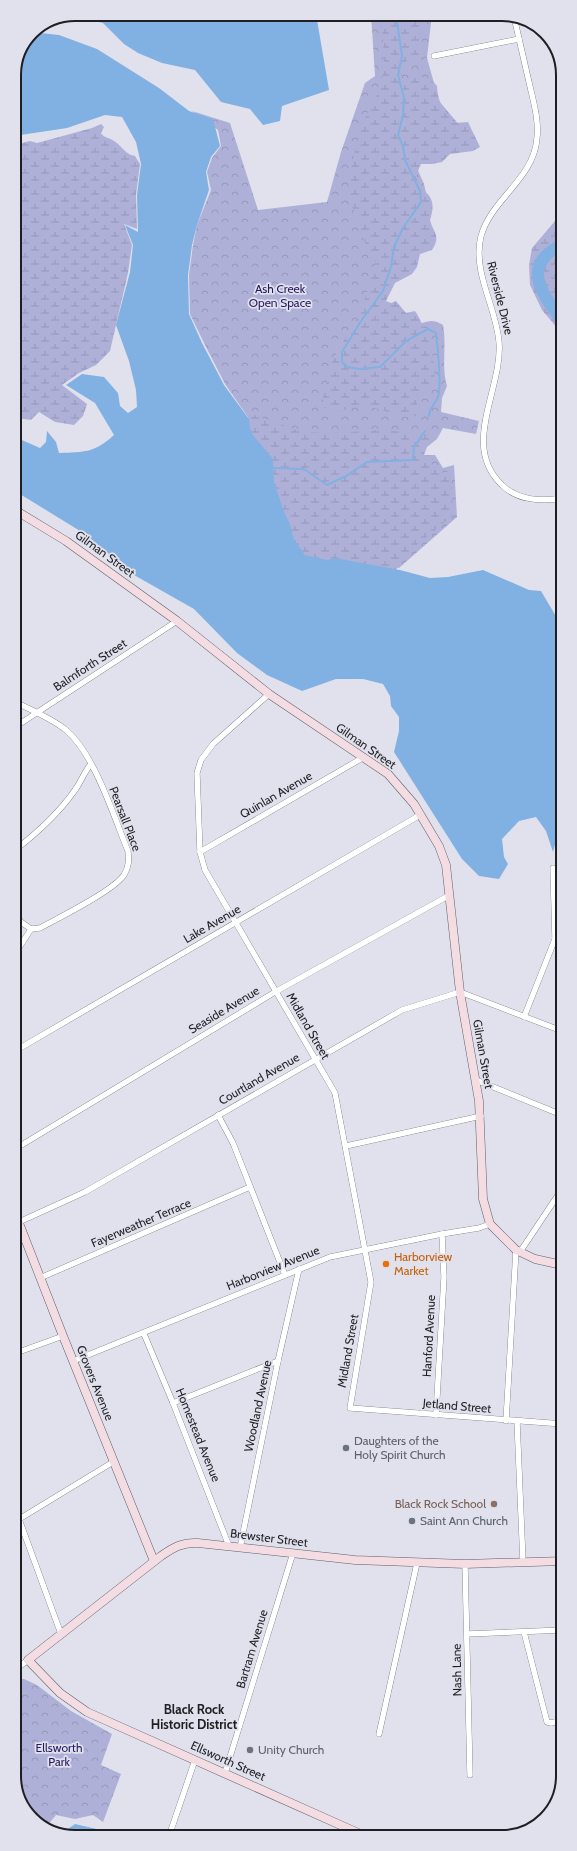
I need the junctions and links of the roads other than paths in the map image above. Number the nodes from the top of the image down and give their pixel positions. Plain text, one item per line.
1 (515, 23) edge
2 (519, 39) junction
3 (434, 56) dead end
4 (556, 498) edge
5 (21, 514) edge
6 (177, 621) junction
7 (269, 694) junction
8 (21, 705) edge
9 (37, 713) junction
10 (21, 723) edge
11 (364, 757) junction
12 (91, 764) junction
13 (420, 815) junction
14 (21, 845) edge
15 (200, 852) junction
16 (553, 868) dead end
17 (448, 896) junction
18 (21, 923) edge
19 (236, 923) junction
20 (31, 929) junction
21 (555, 939) joint
22 (21, 945) edge
23 (275, 992) junction
24 (460, 992) junction
25 (524, 1016) junction
26 (556, 1029) edge
27 (21, 1048) edge
28 (314, 1059) junction
29 (476, 1080) junction
30 (556, 1113) edge
31 (218, 1115) junction
32 (481, 1116) junction
33 (21, 1145) edge
34 (346, 1146) junction
35 (250, 1187) junction
36 (556, 1197) edge
37 (21, 1221) edge
38 (490, 1224) junction
39 (21, 1227) edge
40 (442, 1234) junction
41 (365, 1250) junction
42 (518, 1251) junction
43 (556, 1264) edge
44 (299, 1269) junction
45 (285, 1275) junction
46 (40, 1278) junction
47 (144, 1334) junction
48 (63, 1336) junction
49 (21, 1351) edge
50 (74, 1361) junction
51 (278, 1361) junction
52 (174, 1403) junction
53 (350, 1408) joint
54 (436, 1415) junction
55 (506, 1421) junction
56 (517, 1421) junction
57 (556, 1424) edge
58 (113, 1462) junction
59 (21, 1518) edge
60 (21, 1530) edge
61 (229, 1546) junction
62 (240, 1548) junction
63 (293, 1553) junction
64 (154, 1561) junction
65 (556, 1561) edge
66 (522, 1562) junction
67 (417, 1563) junction
68 (465, 1564) junction
69 (556, 1630) edge
70 (524, 1632) junction
71 (61, 1634) junction
72 (467, 1634) junction
73 (28, 1660) junction
74 (21, 1665) edge
75 (556, 1722) edge
76 (380, 1734) dead end
77 (195, 1760) junction
78 (225, 1774) junction
79 (470, 1775) dead end
80 (171, 1830) edge
81 (351, 1830) edge

1 - 2 street, Riverside Drive
2 - 3 street
2 - 4 street, Riverside Drive
5 - 6 street, Gilman Street
6 - 7 street, Gilman Street
6 - 9 street, Balmforth Street
7 - 11 street, Gilman Street
7 - 15 street, Midland Street
8 - 9 street, Pearsall Place
9 - 10 street, Balmforth Street
9 - 12 street, Pearsall Place
11 - 13 street, Gilman Street
11 - 15 street, Quinlan Avenue
12 - 14 street
12 - 20 street, Pearsall Place
13 - 17 street, Gilman Street
13 - 19 street, Lake Avenue
15 - 19 street, Midland Street
16 - 21 street
17 - 23 street, Seaside Avenue
17 - 24 street, Gilman Street
18 - 20 street
19 - 23 street, Midland Street
19 - 27 street, Lake Avenue
20 - 22 street
21 - 25 street
23 - 28 street, Midland Street
23 - 33 street, Seaside Avenue
24 - 25 street
24 - 28 street, Courtland Avenue
24 - 29 street, Gilman Street
25 - 26 street
28 - 31 street, Courtland Avenue
28 - 34 street, Midland Street
29 - 30 street
29 - 32 street, Gilman Street
31 - 35 street
31 - 37 street, Courtland Avenue
32 - 34 street
32 - 38 street, Gilman Street
34 - 41 street, Midland Street
35 - 45 street
35 - 46 street, Fayerweather Terrace
36 - 42 street
38 - 40 street, Harborview Avenue
38 - 42 street, Gilman Street
39 - 46 street, Grovers Avenue
40 - 41 street, Harborview Avenue
40 - 54 street, Hanford Avenue
41 - 44 street, Harborview Avenue
41 - 53 street, Midland Street
42 - 43 street, Gilman Street
42 - 55 street
44 - 45 street, Harborview Avenue
44 - 51 street, Woodland Avenue
45 - 47 street, Harborview Avenue
46 - 48 street, Grovers Avenue
47 - 50 street, Harborview Avenue
47 - 52 street, Homestead Avenue
48 - 49 street
48 - 50 street, Grovers Avenue
50 - 58 street, Grovers Avenue
51 - 52 street
51 - 62 street, Woodland Avenue
52 - 61 street, Homestead Avenue
53 - 54 street, Jetland Street
54 - 55 street, Jetland Street
55 - 56 street, Jetland Street
56 - 57 street, Jetland Street
56 - 66 street
58 - 59 street
58 - 64 street, Grovers Avenue
60 - 71 street
61 - 62 street, Brewster Street
61 - 64 street, Brewster Street
62 - 63 street, Brewster Street
63 - 67 street, Brewster Street
63 - 78 street, Bartram Avenue
64 - 71 street, Brewster Street
65 - 66 street, Brewster Street
66 - 68 street, Brewster Street
67 - 68 street, Brewster Street
67 - 76 street
68 - 72 street, Nash Lane
69 - 70 street
70 - 72 street
70 - 75 street
71 - 73 street, Brewster Street
72 - 79 street, Nash Lane
73 - 74 street, Brewster Street
73 - 77 street, Ellsworth Street
77 - 78 street, Ellsworth Street
77 - 80 street
78 - 81 street, Ellsworth Street

